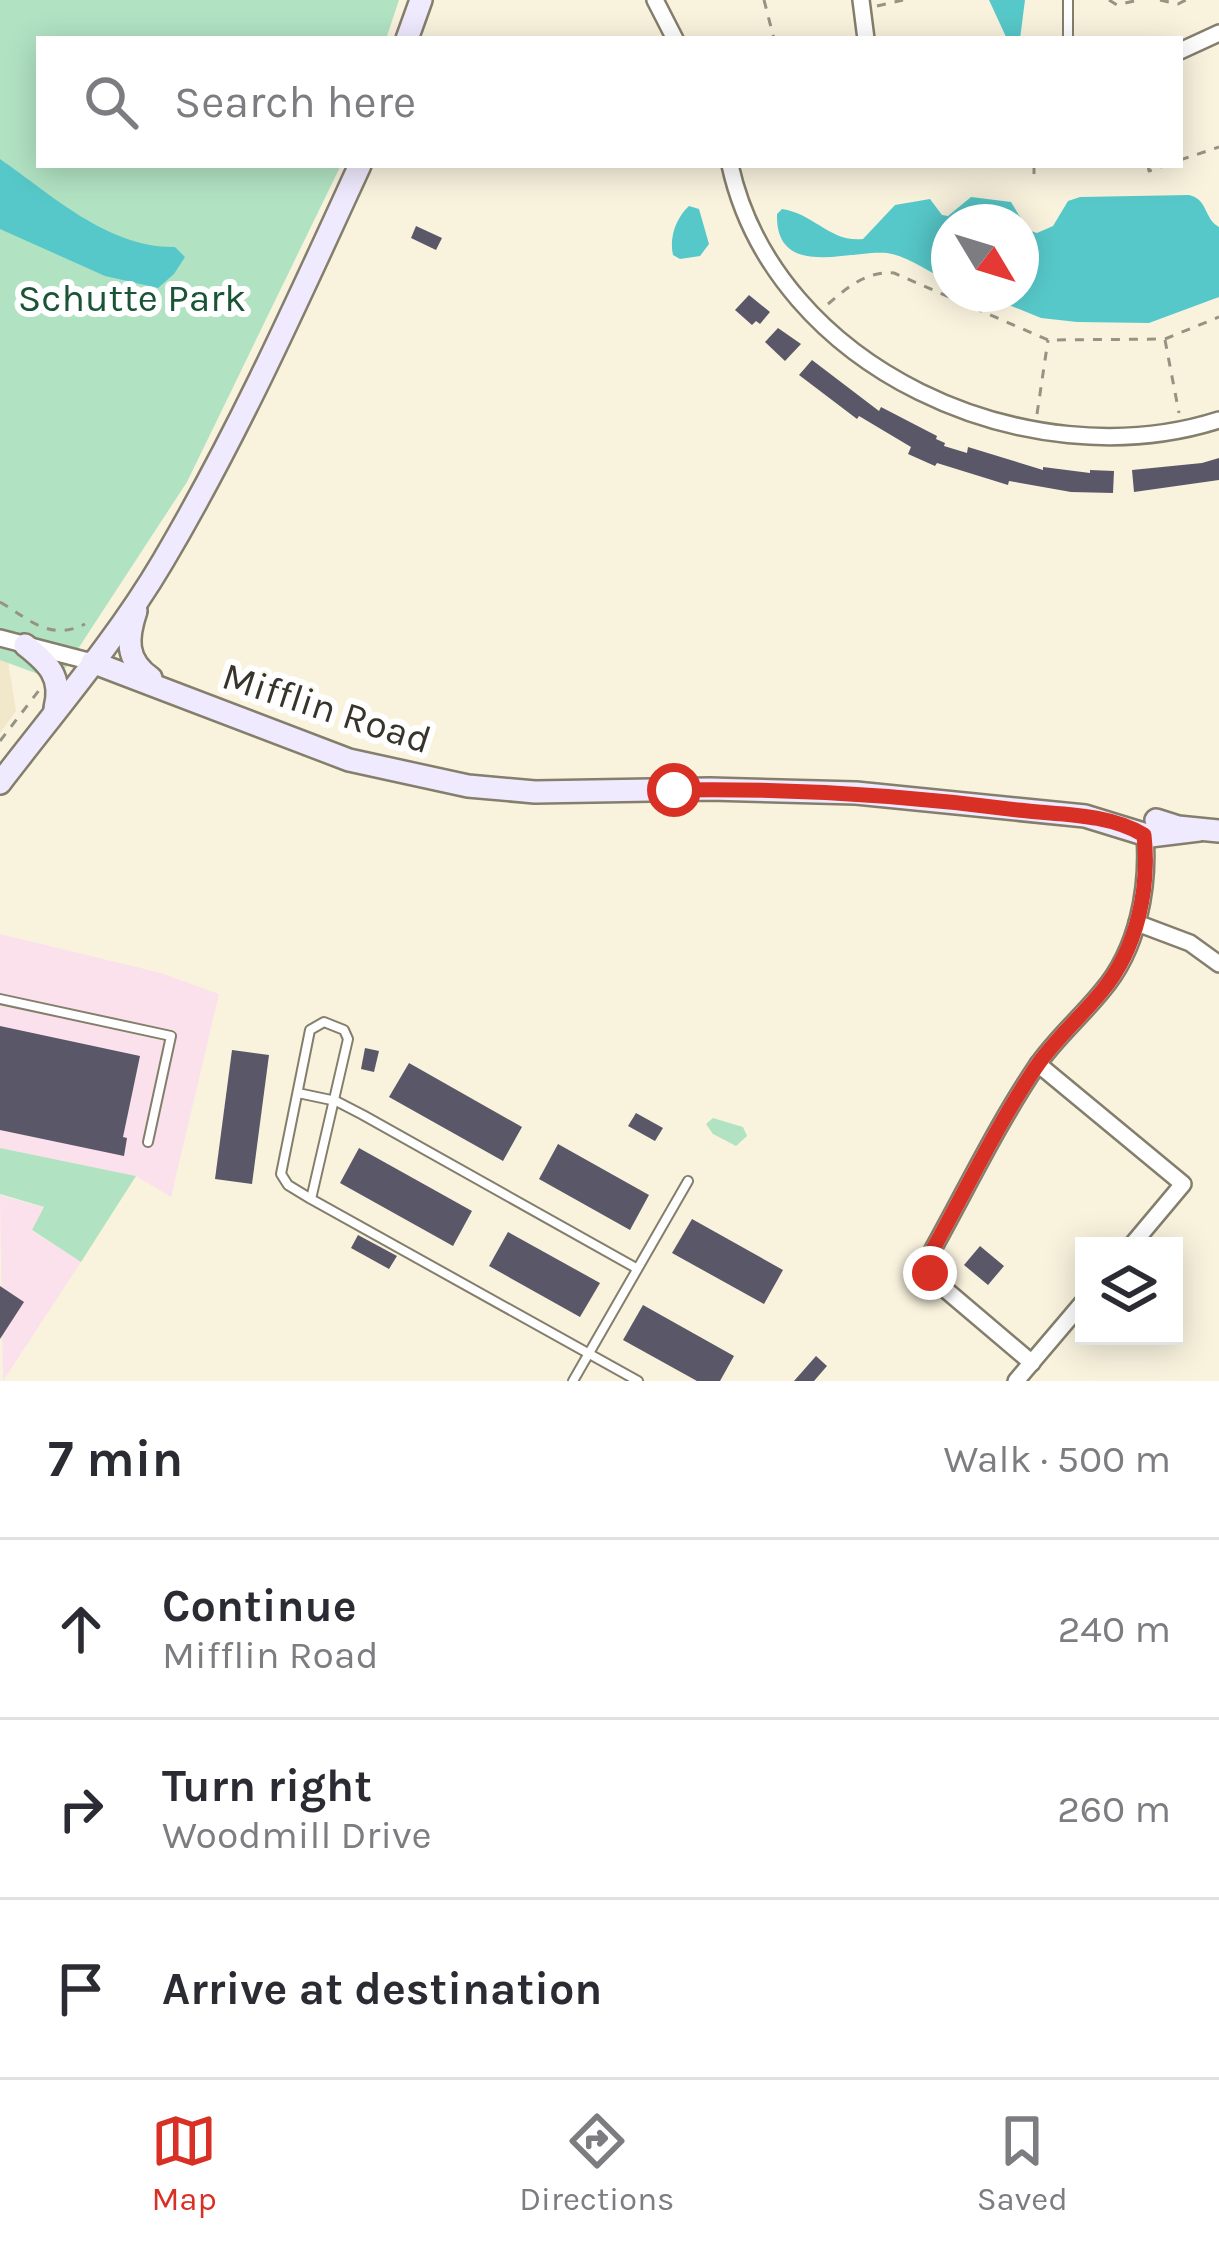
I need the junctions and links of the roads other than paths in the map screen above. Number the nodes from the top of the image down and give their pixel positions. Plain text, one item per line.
1 (421, 0) edge
2 (655, 0) edge
3 (1068, 0) edge
4 (869, 3) edge
5 (1219, 34) edge
6 (408, 36) edge
7 (673, 36) edge
8 (866, 36) edge
9 (1068, 36) edge
10 (1183, 50) edge
11 (359, 168) edge
12 (731, 168) edge
13 (1219, 420) edge
14 (143, 592) junction
15 (0, 638) edge
16 (25, 645) junction
17 (92, 662) junction
18 (171, 692) junction
19 (53, 714) junction
20 (0, 783) edge
21 (1209, 831) edge
22 (1149, 833) junction
23 (1137, 923) junction
24 (1219, 964) edge
25 (0, 999) edge
26 (1038, 1064) junction
27 (298, 1093) junction
28 (336, 1101) junction
29 (148, 1142) dead end
30 (688, 1181) dead end
31 (311, 1198) junction
32 (1139, 1237) edge
33 (636, 1268) junction
34 (1075, 1312) edge
35 (588, 1354) junction
36 (1032, 1363) junction
37 (573, 1381) edge
38 (638, 1381) edge
39 (1016, 1381) edge

1 - 6 main road
2 - 7 street
3 - 9 lane
4 - 8 street
5 - 10 street
11 - 14 main road
12 - 13 street
14 - 17 main road
14 - 18 main road
15 - 16 street
16 - 17 street
16 - 19 main road
17 - 18 main road, Mifflin Road
17 - 19 main road
18 - 22 main road, Mifflin Road
19 - 20 main road
21 - 22 main road, Mifflin Road
22 - 23 street
23 - 24 street
23 - 26 street
25 - 29 lane
26 - 32 street
26 - 36 street
27 - 28 lane
27 - 28 lane
27 - 31 lane
28 - 31 lane
28 - 33 lane
30 - 33 lane
31 - 35 lane
33 - 35 lane
34 - 36 street
35 - 37 lane
35 - 38 lane
36 - 39 street

